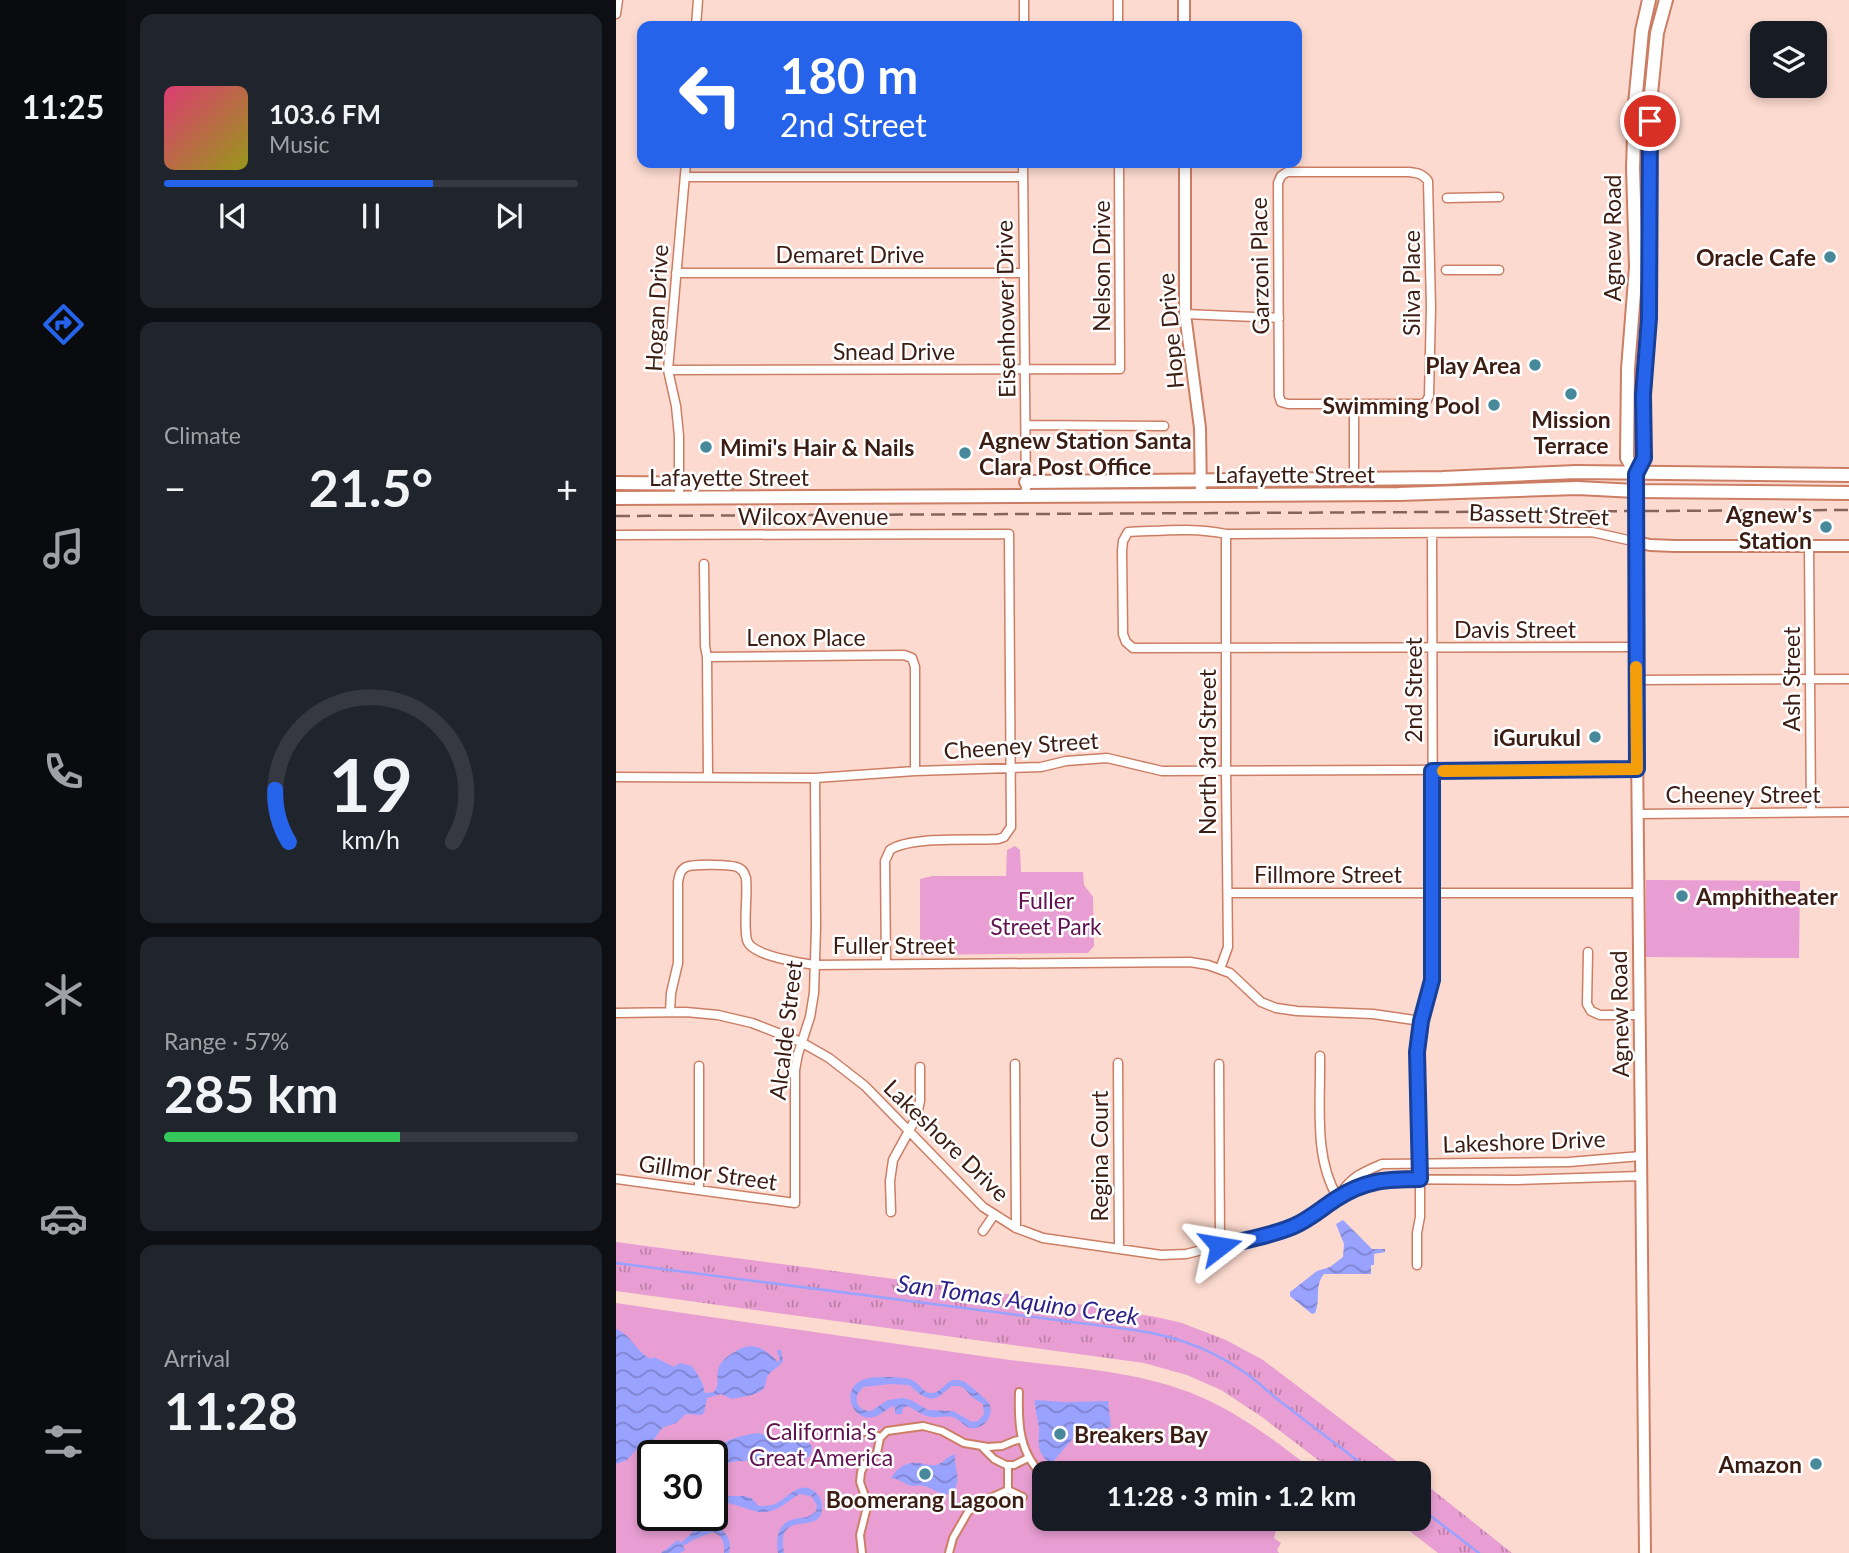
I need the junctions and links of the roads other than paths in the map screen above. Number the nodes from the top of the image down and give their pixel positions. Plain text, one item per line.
1 (618, 0) edge
2 (698, 0) edge
3 (1024, 0) edge
4 (1118, 0) edge
5 (1184, 0) edge
6 (1649, 0) edge
7 (1666, 0) edge
8 (616, 14) edge
9 (696, 21) edge
10 (1024, 21) edge
11 (1118, 21) edge
12 (1184, 21) edge
13 (686, 168) edge
14 (1023, 168) edge
15 (1119, 168) edge
16 (1185, 168) edge
17 (1409, 172) joint
18 (685, 177) junction
19 (1023, 177) junction
20 (1499, 197) dead end
21 (1447, 198) dead end
22 (1446, 270) dead end
23 (1499, 270) dead end
24 (676, 273) junction
25 (1024, 273) junction
26 (1185, 314) junction
27 (1279, 318) junction
28 (1120, 369) joint
29 (668, 370) junction
30 (1026, 370) junction
31 (1354, 405) junction
32 (1026, 425) junction
33 (1164, 426) dead end
34 (1636, 474) junction
35 (1849, 475) edge
36 (1354, 479) junction
37 (1201, 481) junction
38 (1026, 482) junction
39 (616, 483) edge
40 (679, 483) junction
41 (729, 484) dead end
42 (1636, 491) junction
43 (1849, 493) edge
44 (1201, 496) junction
45 (1026, 497) junction
46 (616, 498) edge
47 (679, 498) junction
48 (1432, 533) junction
49 (1226, 534) junction
50 (616, 535) edge
51 (1637, 542) junction
52 (1809, 546) junction
53 (1849, 546) edge
54 (704, 564) dead end
55 (1226, 647) junction
56 (1636, 647) junction
57 (1432, 648) junction
58 (707, 657) junction
59 (1810, 679) junction
60 (1849, 679) edge
61 (1636, 680) junction
62 (1010, 768) junction
63 (1637, 769) junction
64 (915, 771) junction
65 (1226, 771) junction
66 (1432, 771) junction
67 (616, 777) edge
68 (708, 777) junction
69 (815, 778) junction
70 (1811, 812) junction
71 (1849, 812) edge
72 (1638, 814) junction
73 (1228, 893) junction
74 (1433, 893) junction
75 (1638, 893) junction
76 (1588, 952) dead end
77 (886, 964) junction
78 (814, 965) junction
79 (1220, 969) junction
80 (670, 1012) junction
81 (616, 1013) edge
82 (1640, 1015) junction
83 (1421, 1021) junction
84 (801, 1042) junction
85 (1321, 1056) dead end
86 (1118, 1063) dead end
87 (1015, 1064) dead end
88 (1219, 1064) dead end
89 (699, 1066) dead end
90 (920, 1067) dead end
91 (909, 1131) junction
92 (1641, 1156) junction
93 (1420, 1163) junction
94 (1641, 1176) junction
95 (616, 1179) edge
96 (1420, 1179) junction
97 (699, 1190) junction
98 (1338, 1198) junction
99 (795, 1203) joint
100 (891, 1212) dead end
101 (994, 1215) junction
102 (1016, 1228) junction
103 (983, 1231) dead end
104 (1220, 1246) junction
105 (1119, 1249) junction
106 (1417, 1265) dead end
107 (1019, 1392) dead end
108 (845, 1431) dead end
109 (881, 1437) junction
110 (1022, 1440) junction
111 (978, 1446) junction
112 (1028, 1458) junction
113 (1032, 1464) edge
114 (1008, 1466) junction
115 (1008, 1490) junction
116 (1023, 1497) dead end
117 (862, 1553) edge
118 (949, 1553) edge
119 (1646, 1553) edge

1 - 8 street
2 - 9 street
3 - 10 street
4 - 11 street
5 - 12 street
6 - 34 main road, Agnew Road
7 - 34 main road, Agnew Road
13 - 18 street, Hogan Drive
14 - 19 street, Eisenhower Drive
15 - 28 street, Nelson Drive
16 - 26 street, Hope Drive
17 - 27 street, Garzoni Place
17 - 31 street, Silva Place
18 - 19 street
18 - 24 street, Hogan Drive
19 - 25 street, Eisenhower Drive
20 - 21 street
22 - 23 street
24 - 25 street, Demaret Drive
24 - 29 street, Hogan Drive
25 - 30 street, Eisenhower Drive
26 - 27 street
26 - 37 street, Hope Drive
27 - 31 street, Garzoni Place
28 - 30 street, Snead Drive
29 - 30 street, Snead Drive
29 - 40 street, Hogan Drive
30 - 32 street, Eisenhower Drive
31 - 36 street
32 - 33 street
32 - 38 street, Eisenhower Drive
34 - 35 main road, Lafayette Street
34 - 36 main road, Lafayette Street
34 - 42 street, Agnew Road
36 - 37 main road, Lafayette Street
37 - 38 main road, Lafayette Street
37 - 44 street, Hope Drive
38 - 45 street, Eisenhower Drive
39 - 40 main road, Lafayette Street
40 - 41 main road, Lafayette Street
40 - 47 street, Hogan Drive
42 - 43 main road, Lafayette Street
42 - 44 main road, Lafayette Street
42 - 51 street, Agnew Road
44 - 45 main road, Lafayette Street
45 - 47 main road, Lafayette Street
46 - 47 main road, Lafayette Street
48 - 49 street, Bassett Street
48 - 51 street, Bassett Street
48 - 57 street, 2nd Street
49 - 55 street, North 3rd Street
49 - 55 street, Davis Street
50 - 62 street, Wilcox Avenue
51 - 52 street, Bassett Street
51 - 56 street, Agnew Road
52 - 53 street, Bassett Street
52 - 59 street, Ash Street
54 - 58 street
55 - 57 street, Davis Street
55 - 65 street, North 3rd Street
56 - 57 street, Davis Street
56 - 61 street, Agnew Road
57 - 66 street, 2nd Street
58 - 64 street, Lenox Place
58 - 68 street
59 - 60 street
59 - 61 street
59 - 70 street, Ash Street
61 - 63 street, Agnew Road
62 - 64 street, Cheeney Street
62 - 65 street, Cheeney Street
62 - 77 street
63 - 66 street, Cheeney Street
63 - 72 street, Agnew Road
64 - 69 street, Cheeney Street
65 - 66 street, Cheeney Street
65 - 73 street, North 3rd Street
66 - 74 street, 2nd Street
67 - 68 street, Cheeney Street
68 - 69 street, Cheeney Street
69 - 78 street, Alcalde Street
70 - 71 street, Cheeney Street
70 - 72 street, Cheeney Street
72 - 75 street, Agnew Road
73 - 74 street, Fillmore Street
73 - 79 street, North 3rd Street
74 - 75 street, Fillmore Street
74 - 83 street, 2nd Street
75 - 82 street, Agnew Road
76 - 82 street
77 - 78 street, Fuller Street
77 - 79 street, Fuller Street
78 - 80 street, Fuller Street
78 - 84 street, Alcalde Street
79 - 83 street, Fuller Street
80 - 81 street, Lakeshore Drive
80 - 84 street, Lakeshore Drive
82 - 92 street, Agnew Road
83 - 93 street, 2nd Street
84 - 91 street, Lakeshore Drive
84 - 99 street, Alcalde Street
85 - 98 street
86 - 105 street, Regina Court
87 - 102 street
88 - 104 street
89 - 97 street
90 - 91 street
91 - 100 street
91 - 101 street, Lakeshore Drive
92 - 93 street, Lakeshore Drive
92 - 94 street, Agnew Road
93 - 96 street, 2nd Street
93 - 98 street, Lakeshore Drive
94 - 96 street, Lakeshore Drive
94 - 119 street, Agnew Road
95 - 97 street, Gillmor Street
96 - 98 street, Lakeshore Drive
96 - 106 street, 2nd Street
97 - 99 street, Gillmor Street
98 - 104 street, Lakeshore Drive
101 - 102 street, Lakeshore Drive
101 - 103 street
102 - 105 street, Lakeshore Drive
104 - 105 street, Lakeshore Drive
107 - 110 street
108 - 109 street
109 - 111 street
109 - 117 street
110 - 111 street
110 - 112 street
111 - 114 street
112 - 113 street
112 - 114 street
114 - 115 street
115 - 116 street
115 - 118 street

